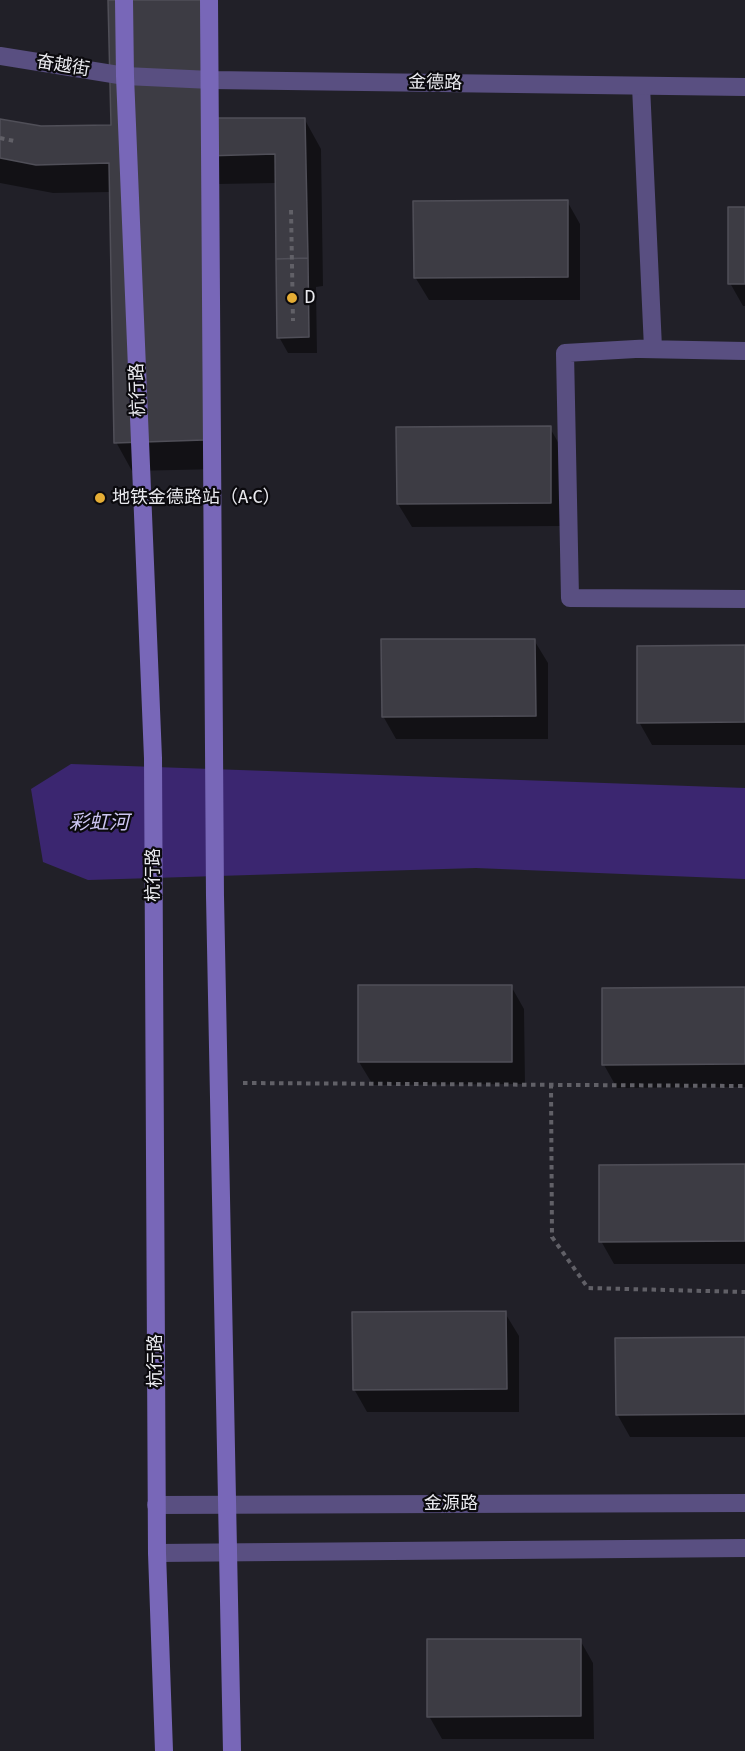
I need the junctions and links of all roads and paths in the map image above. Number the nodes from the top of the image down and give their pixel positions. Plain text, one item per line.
1 (124, 0) edge
2 (209, 0) edge
3 (0, 56) edge
4 (125, 76) junction
5 (210, 80) junction
6 (641, 86) junction
7 (745, 87) edge
8 (0, 138) edge
9 (14, 141) dead end
10 (291, 210) dead end
11 (293, 321) dead end
12 (639, 349) junction
13 (745, 351) edge
14 (745, 599) edge
15 (218, 1082) junction
16 (551, 1084) junction
17 (745, 1086) edge
18 (745, 1292) edge
19 (745, 1503) edge
20 (227, 1504) junction
21 (156, 1505) junction
22 (745, 1548) edge
23 (157, 1553) junction
24 (227, 1553) junction
25 (164, 1751) edge
26 (232, 1751) edge

1 - 4 main road, 杭行路
2 - 5 main road
3 - 4 street, 奋越街
4 - 5 street, 金德路
4 - 21 main road, 杭行路
5 - 6 street, 金德路
5 - 15 main road
6 - 7 street, 金德路
6 - 12 street
8 - 9 path
10 - 11 path
12 - 13 street
12 - 14 street
15 - 16 path
15 - 20 main road
16 - 17 path
16 - 18 path
19 - 20 street, 金源路
20 - 21 street, 金源路
20 - 24 main road
21 - 23 main road, 杭行路
22 - 24 street
23 - 24 street
23 - 25 main road, 杭行路
24 - 26 main road

